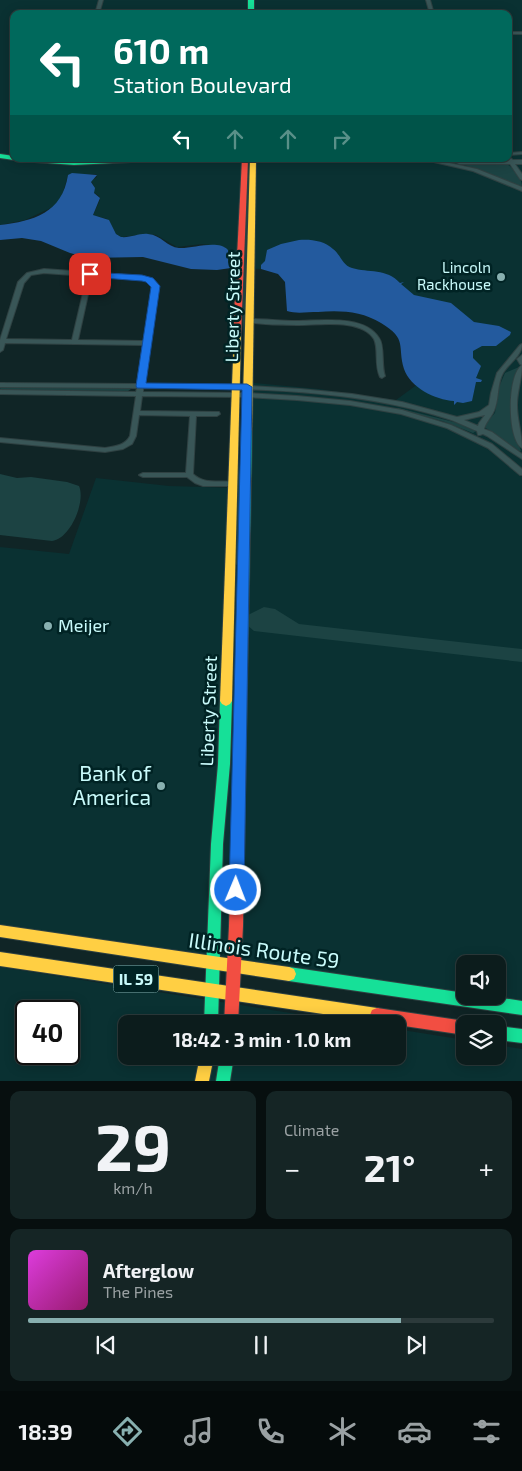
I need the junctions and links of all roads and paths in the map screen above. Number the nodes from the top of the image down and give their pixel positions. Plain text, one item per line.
1 (512, 159) edge
2 (245, 162) edge
3 (253, 162) edge
4 (437, 162) edge
5 (452, 162) edge
6 (469, 162) edge
7 (522, 178) edge
8 (522, 189) edge
9 (90, 274) junction
10 (249, 320) junction
11 (2, 341) junction
12 (75, 342) junction
13 (148, 343) junction
14 (522, 346) edge
15 (0, 350) edge
16 (522, 357) edge
17 (508, 361) junction
18 (522, 365) edge
19 (522, 374) edge
20 (382, 376) dead end
21 (517, 384) junction
22 (0, 385) edge
23 (141, 386) junction
24 (235, 391) junction
25 (247, 391) junction
26 (0, 392) edge
27 (140, 394) junction
28 (494, 404) junction
29 (137, 413) junction
30 (193, 414) junction
31 (217, 414) dead end
32 (458, 419) junction
33 (480, 429) junction
34 (0, 440) edge
35 (480, 440) junction
36 (522, 446) edge
37 (522, 457) edge
38 (522, 473) edge
39 (189, 474) junction
40 (143, 475) dead end
41 (232, 484) junction
42 (0, 931) edge
43 (0, 959) edge
44 (213, 963) junction
45 (234, 966) junction
46 (213, 991) junction
47 (233, 994) junction
48 (522, 1008) edge
49 (211, 1015) edge
50 (231, 1015) edge
51 (456, 1027) edge
52 (506, 1034) edge
53 (522, 1036) edge
54 (205, 1065) edge
55 (225, 1065) edge
56 (202, 1081) edge
57 (223, 1081) edge

1 - 7 street
2 - 24 street, Liberty Street
3 - 10 street, Liberty Street
4 - 8 street
5 - 6 street
9 - 11 street
9 - 12 street
9 - 13 street
10 - 20 street
10 - 25 street, Liberty Street
11 - 12 street
11 - 15 street
12 - 13 street
13 - 23 street
14 - 17 street
16 - 18 street
17 - 18 street
17 - 28 street
18 - 21 street
19 - 21 street
21 - 36 street
22 - 23 street
23 - 24 street
23 - 27 street
24 - 25 street
24 - 27 street
24 - 41 street, Liberty Street
25 - 32 street
25 - 35 street
25 - 45 street, Liberty Street
26 - 27 street
27 - 29 street
28 - 32 street
28 - 33 street
29 - 30 street
29 - 34 street
30 - 31 street
30 - 39 street
32 - 33 street
33 - 35 street
33 - 37 street
35 - 38 street
39 - 40 street
39 - 41 street
41 - 44 street, Liberty Street
42 - 44 street, Illinois Route 59 / IL 59
43 - 46 street, IL 59
44 - 45 street, Illinois Route 59 / IL 59
44 - 46 street, Liberty Street
45 - 47 street, Liberty Street
45 - 48 street, Illinois Route 59 / IL 59
46 - 47 street, IL 59
46 - 49 street, Liberty Street
47 - 50 street, Liberty Street
47 - 51 street, IL 59
52 - 53 street
54 - 56 street
55 - 57 street

